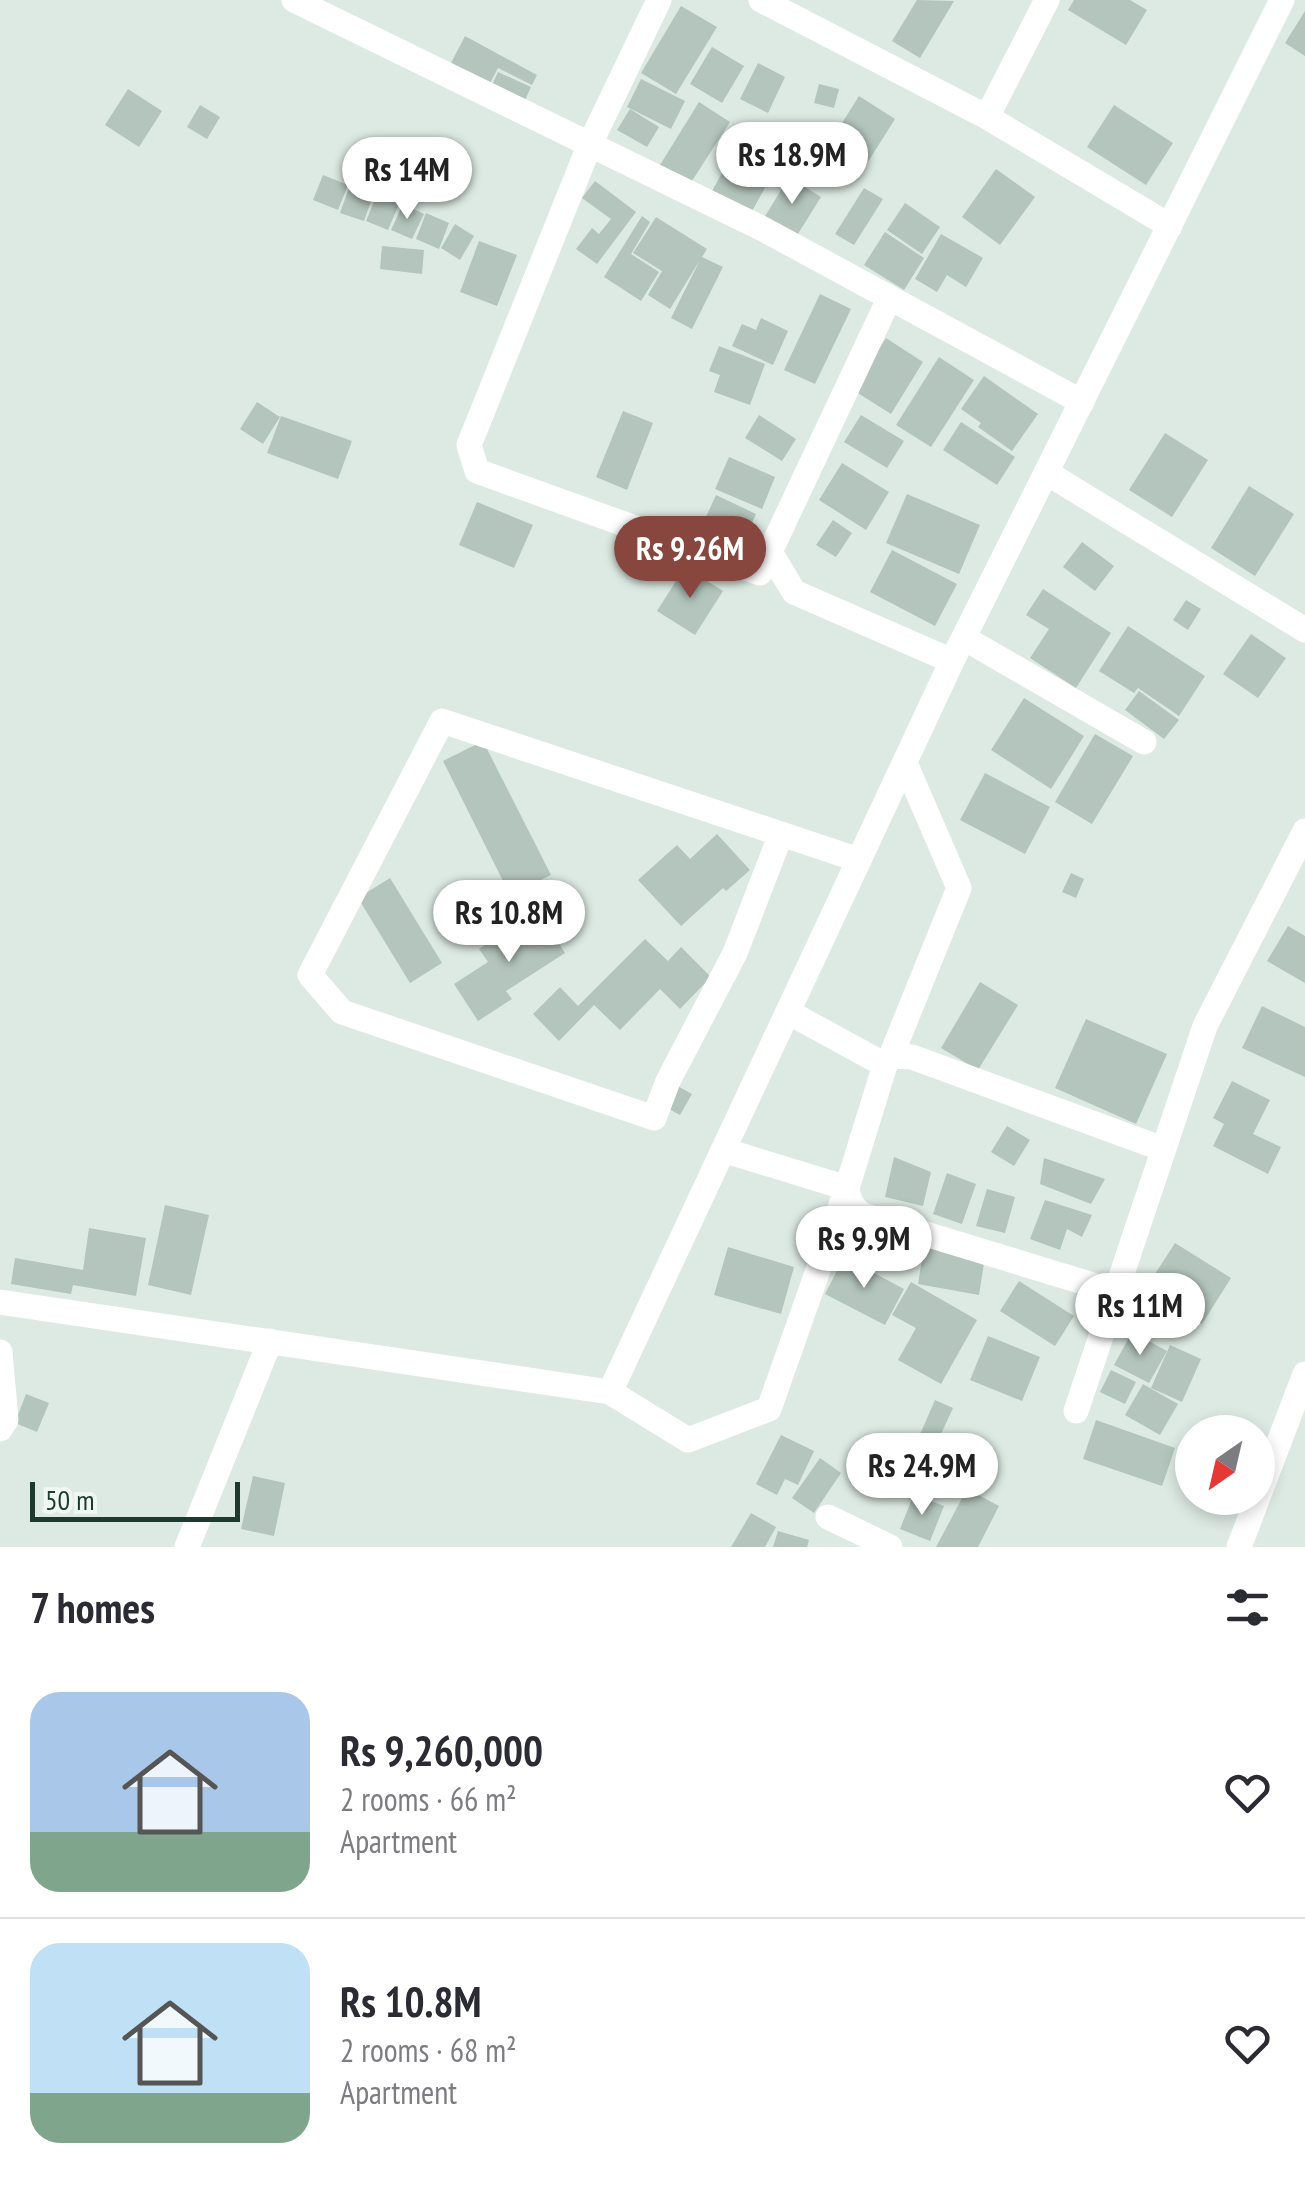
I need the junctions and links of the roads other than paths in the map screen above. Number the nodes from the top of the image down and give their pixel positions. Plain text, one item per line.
1 (294, 0) edge
2 (660, 0) edge
3 (761, 0) edge
4 (1047, 0) edge
5 (1282, 0) edge
6 (987, 118) junction
7 (590, 144) junction
8 (1170, 226) junction
9 (889, 299) junction
10 (1082, 402) junction
11 (1047, 473) junction
12 (770, 552) junction
13 (1305, 630) edge
14 (964, 638) junction
15 (952, 661) junction
16 (1144, 742) dead end
17 (905, 763) junction
18 (1305, 831) edge
19 (781, 834) junction
20 (859, 860) junction
21 (788, 1012) junction
22 (888, 1061) junction
23 (1163, 1149) junction
24 (723, 1150) junction
25 (846, 1188) junction
26 (1116, 1292) junction
27 (0, 1302) edge
28 (270, 1341) junction
29 (0, 1352) edge
30 (1305, 1374) edge
31 (610, 1392) junction
32 (1076, 1410) dead end
33 (0, 1429) edge
34 (828, 1517) dead end
35 (187, 1547) edge
36 (890, 1547) edge
37 (1239, 1547) edge

1 - 7 street
2 - 7 street
3 - 6 street
4 - 6 street
5 - 8 street
6 - 8 street
7 - 9 street
7 - 12 street
8 - 10 street
9 - 10 street
9 - 12 street
10 - 11 street
11 - 13 street
11 - 14 street
12 - 15 street
14 - 15 street
14 - 16 street
15 - 17 street
17 - 20 street
17 - 22 street
18 - 23 street
19 - 19 street
19 - 20 street
20 - 21 street
21 - 22 street
21 - 24 street
22 - 23 street
22 - 25 street
23 - 26 street
24 - 25 street
24 - 31 street
25 - 26 street
25 - 31 street
26 - 32 street
27 - 28 street
28 - 31 street
28 - 35 street
29 - 33 street
30 - 37 street
34 - 36 street

